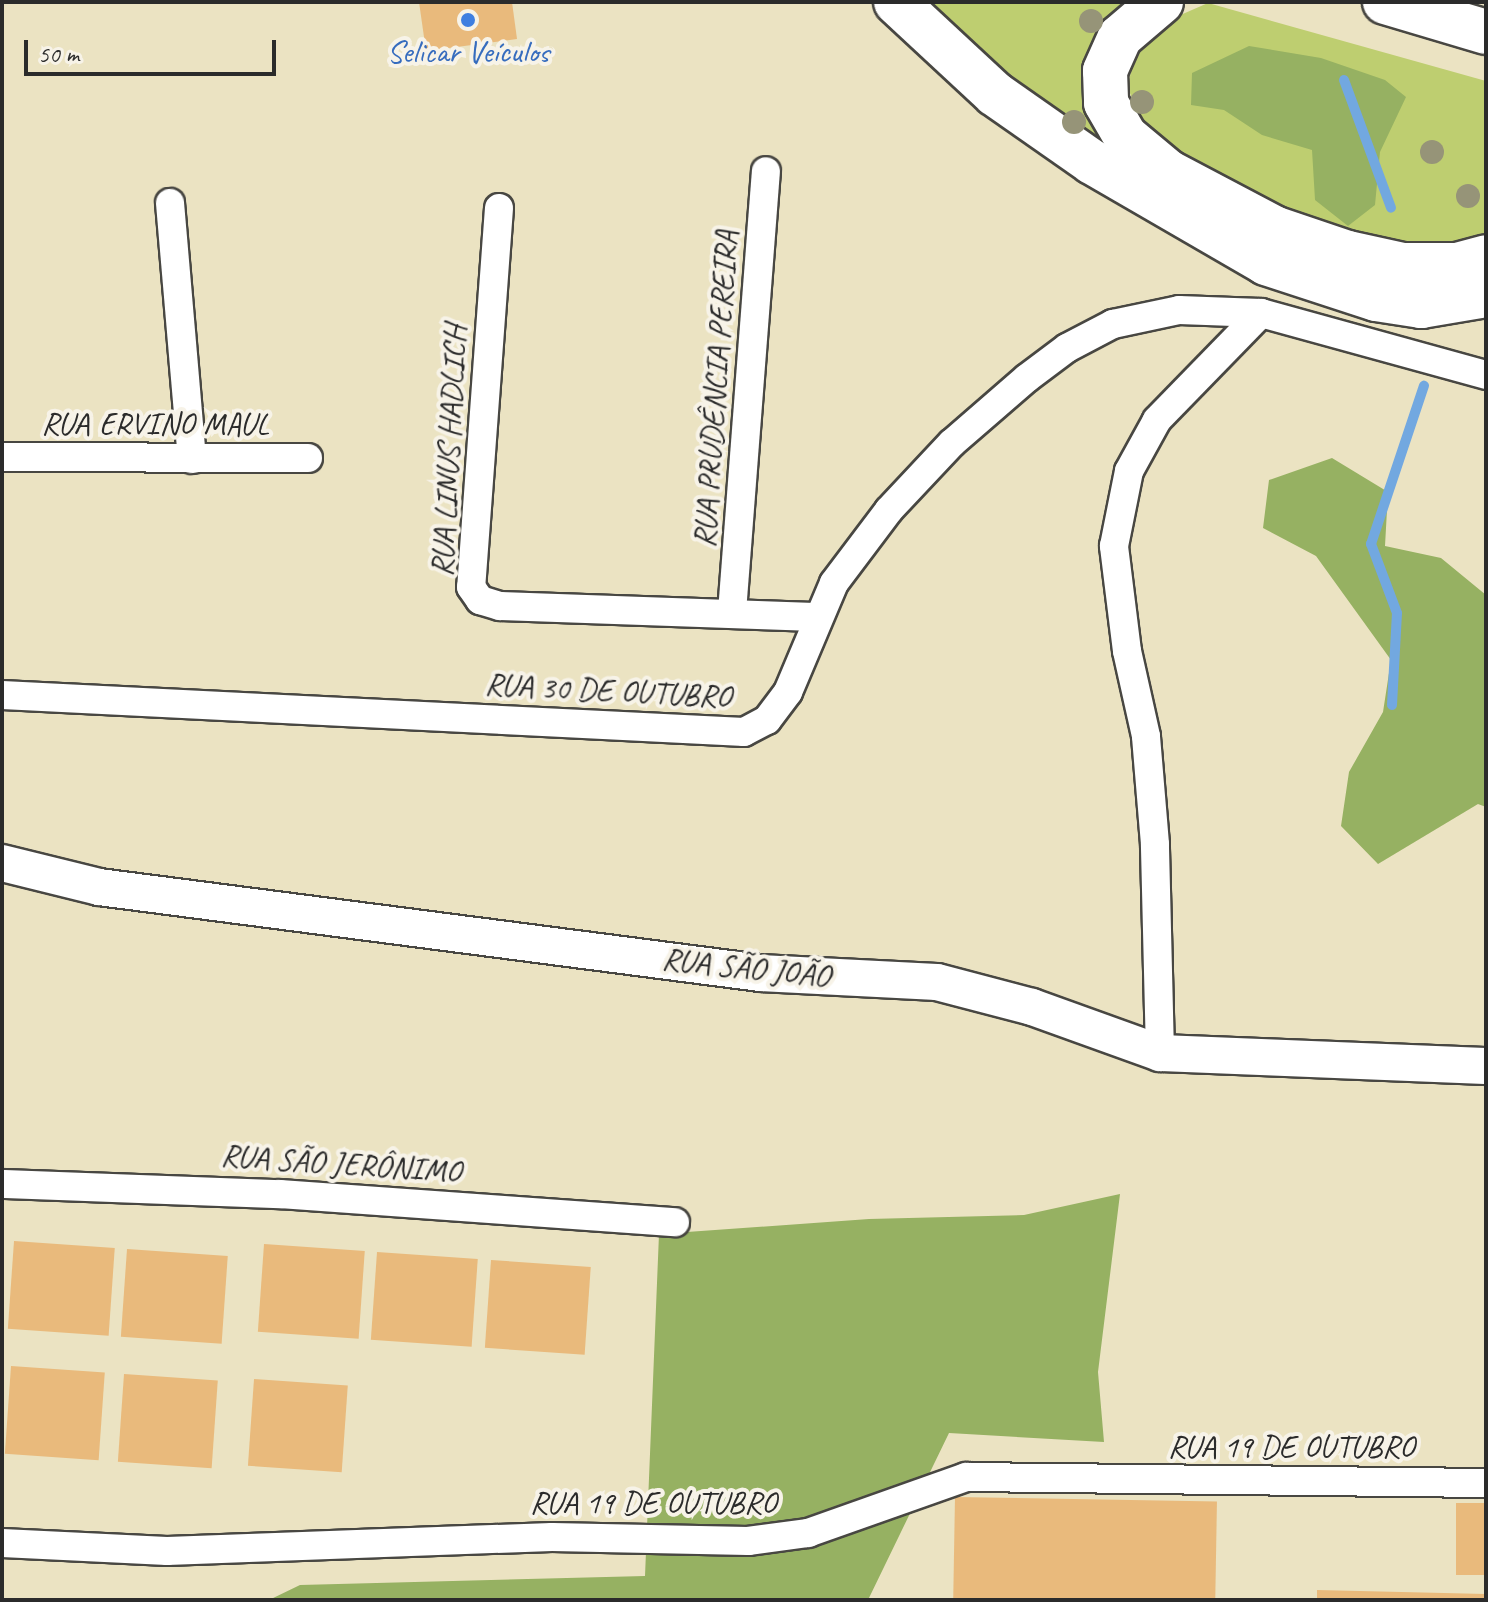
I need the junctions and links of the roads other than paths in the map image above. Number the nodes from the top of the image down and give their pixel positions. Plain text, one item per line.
1 (896, 2) edge
2 (1161, 2) edge
3 (1385, 2) edge
4 (1486, 32) edge
5 (766, 171) dead end
6 (170, 203) dead end
7 (499, 208) dead end
8 (1486, 257) edge
9 (1486, 295) edge
10 (1261, 313) junction
11 (1486, 375) edge
12 (2, 457) edge
13 (308, 458) dead end
14 (192, 459) junction
15 (732, 612) junction
16 (815, 617) junction
17 (2, 695) edge
18 (2, 863) edge
19 (1160, 1053) junction
20 (1486, 1066) edge
21 (2, 1184) edge
22 (675, 1222) dead end
23 (1486, 1483) edge
24 (2, 1543) edge

1 - 9 main road
2 - 8 main road
3 - 4 main road
5 - 15 street, RUA PRUDÊNCIA PEREIRA
6 - 14 street
7 - 15 street, RUA LINUS HADLICH
10 - 11 street, RUA 30 DE OUTUBRO
10 - 16 street, RUA 30 DE OUTUBRO
10 - 19 street
12 - 14 street, RUA ERVINO MAUL
13 - 14 street, RUA ERVINO MAUL
15 - 16 street, RUA LINUS HADLICH
16 - 17 street, RUA 30 DE OUTUBRO
18 - 19 street, RUA SÃO JOÃO
19 - 20 street, RUA SÃO JOÃO
21 - 22 street, RUA SÃO JERÔNIMO
23 - 24 street, RUA 19 DE OUTUBRO

